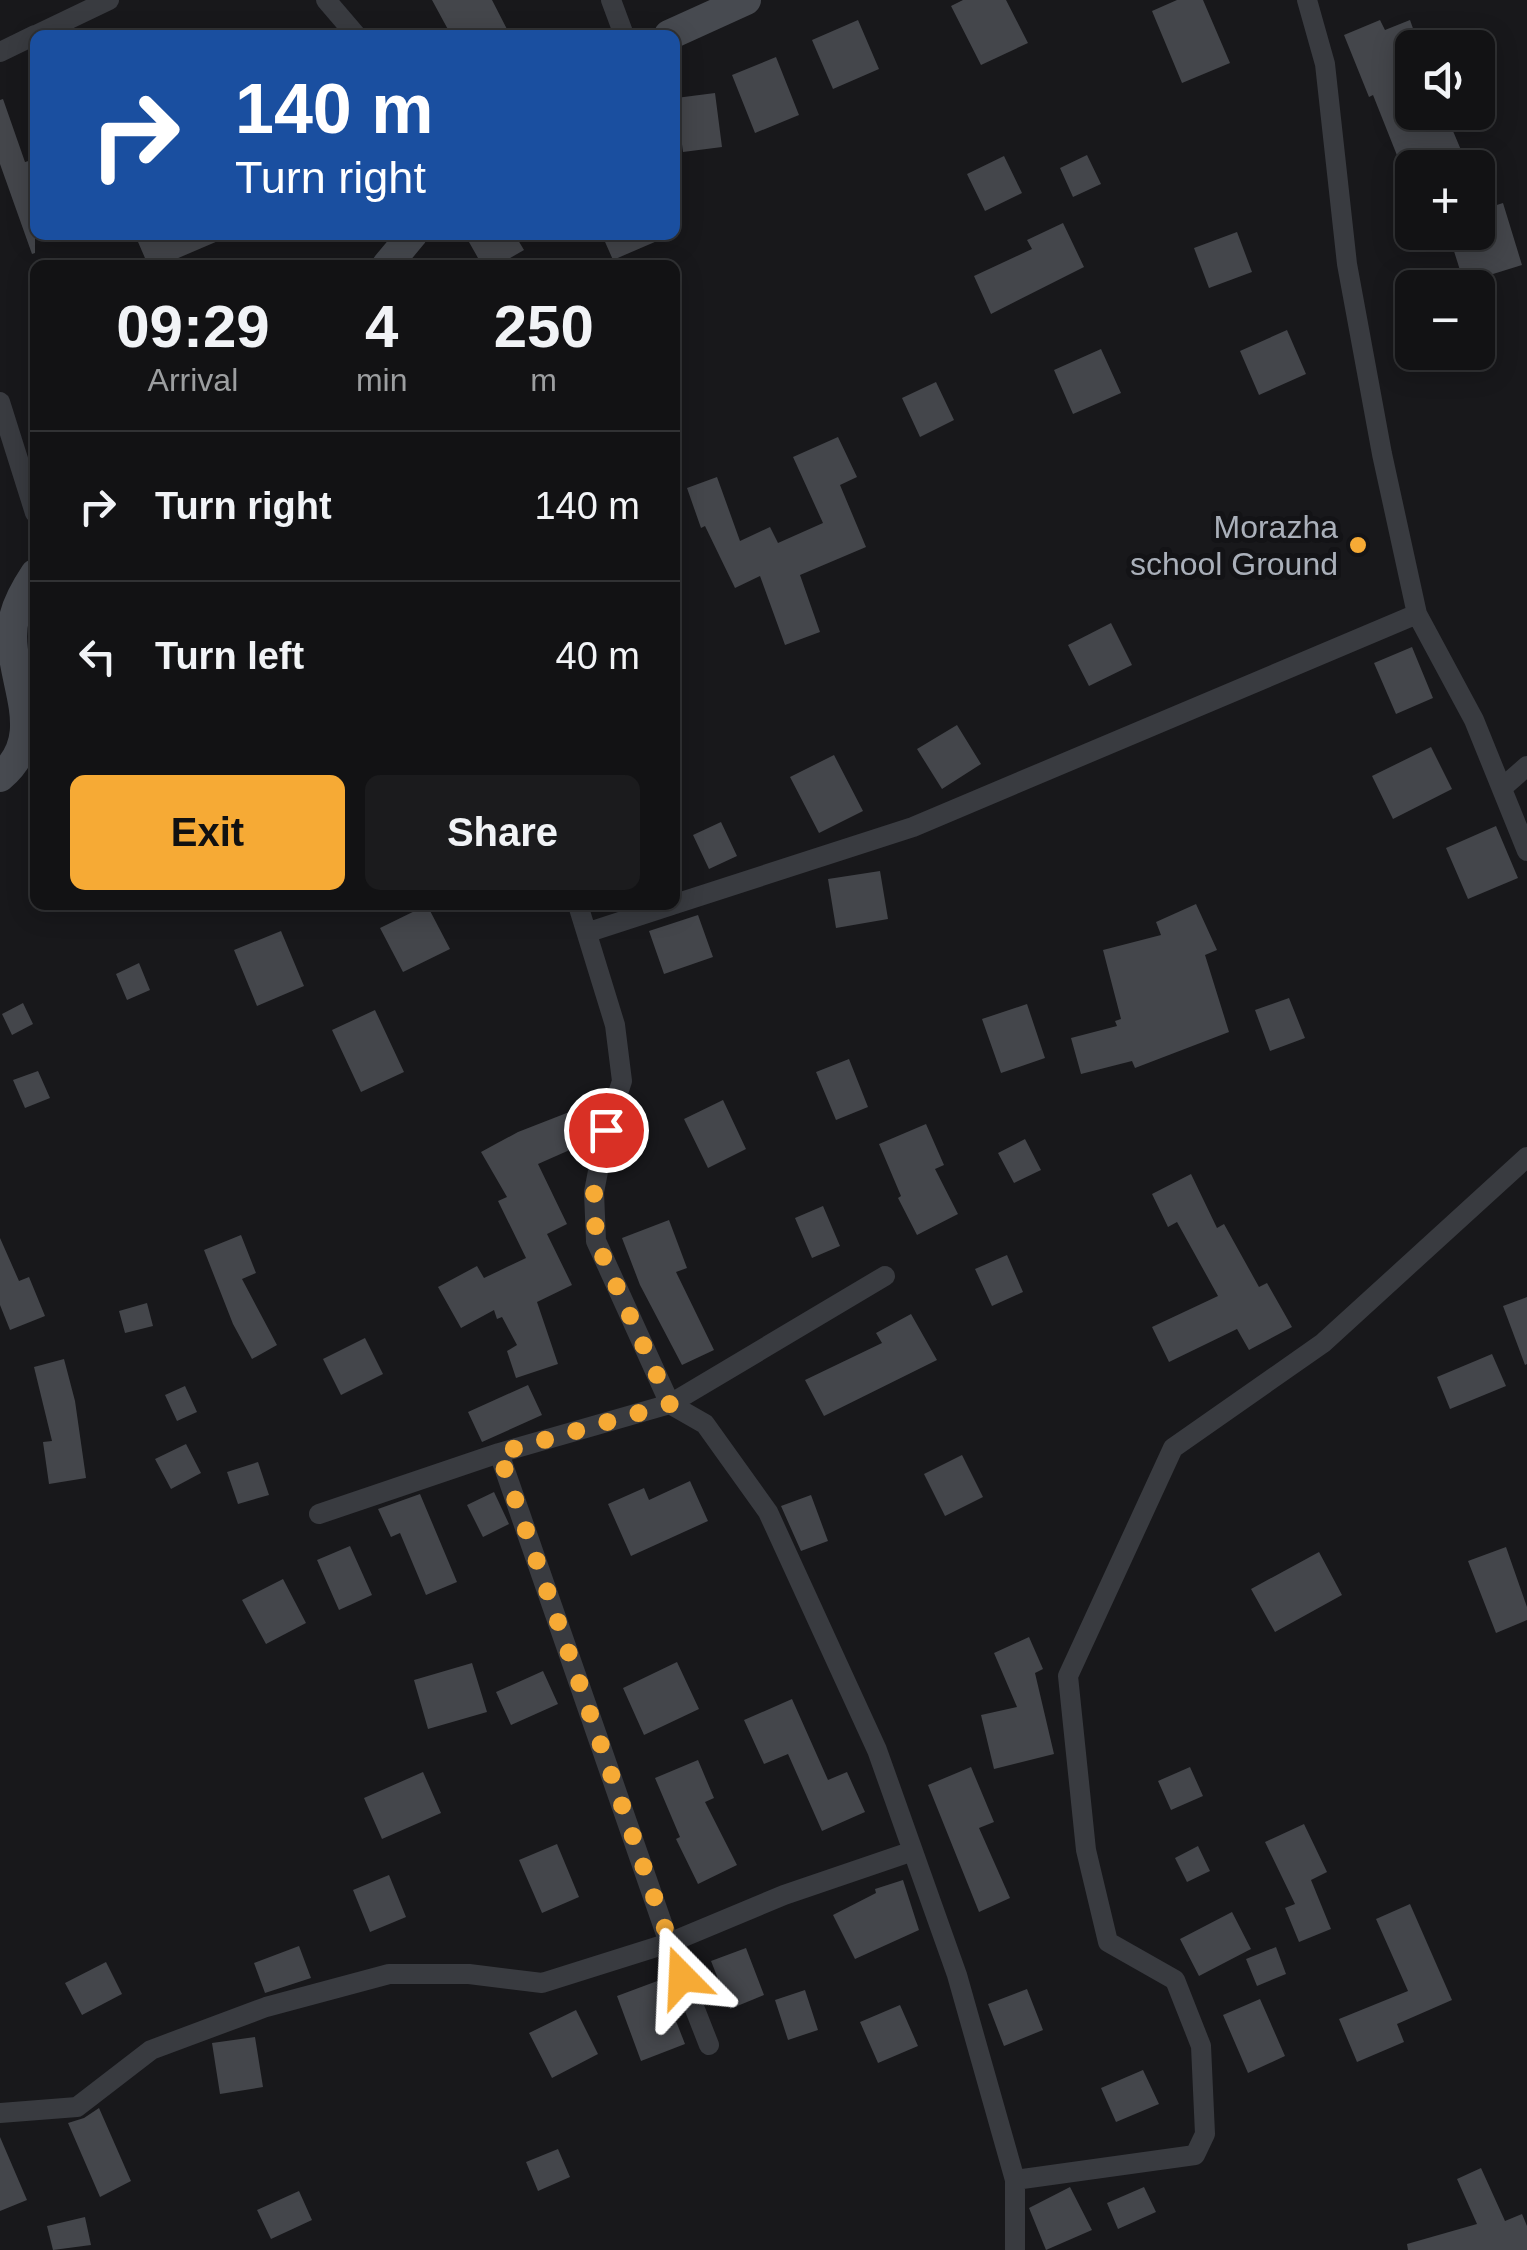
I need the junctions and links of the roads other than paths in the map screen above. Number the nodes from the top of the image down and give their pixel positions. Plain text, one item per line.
1 (109, 0) edge
2 (326, 0) edge
3 (611, 0) edge
4 (746, 0) edge
5 (1307, 0) edge
6 (46, 30) edge
7 (352, 30) edge
8 (622, 30) edge
9 (680, 30) edge
10 (30, 38) edge
11 (0, 52) edge
12 (408, 240) edge
13 (391, 260) edge
14 (0, 402) edge
15 (30, 497) edge
16 (30, 584) edge
17 (1418, 614) junction
18 (1527, 766) edge
19 (0, 777) edge
20 (1502, 788) junction
21 (1527, 850) edge
22 (680, 903) edge
23 (580, 910) edge
24 (658, 910) edge
25 (589, 932) junction
26 (1527, 1157) edge
27 (885, 1276) dead end
28 (670, 1404) junction
29 (499, 1453) junction
30 (319, 1514) dead end
31 (913, 1852) junction
32 (669, 1943) junction
33 (709, 2045) dead end
34 (0, 2113) edge
35 (1016, 2180) junction
36 (1015, 2250) edge

1 - 6 street
2 - 7 street
3 - 8 street
4 - 9 main road
5 - 17 street
10 - 11 street
12 - 13 main road
14 - 15 street
16 - 19 main road
17 - 20 street
17 - 22 street
18 - 20 street
20 - 21 street
23 - 25 street
24 - 25 street
25 - 28 street
26 - 35 street
27 - 28 street
28 - 29 street
28 - 31 street
29 - 30 street
29 - 32 street
31 - 32 street
31 - 35 street
32 - 33 street
32 - 34 street
35 - 36 street

